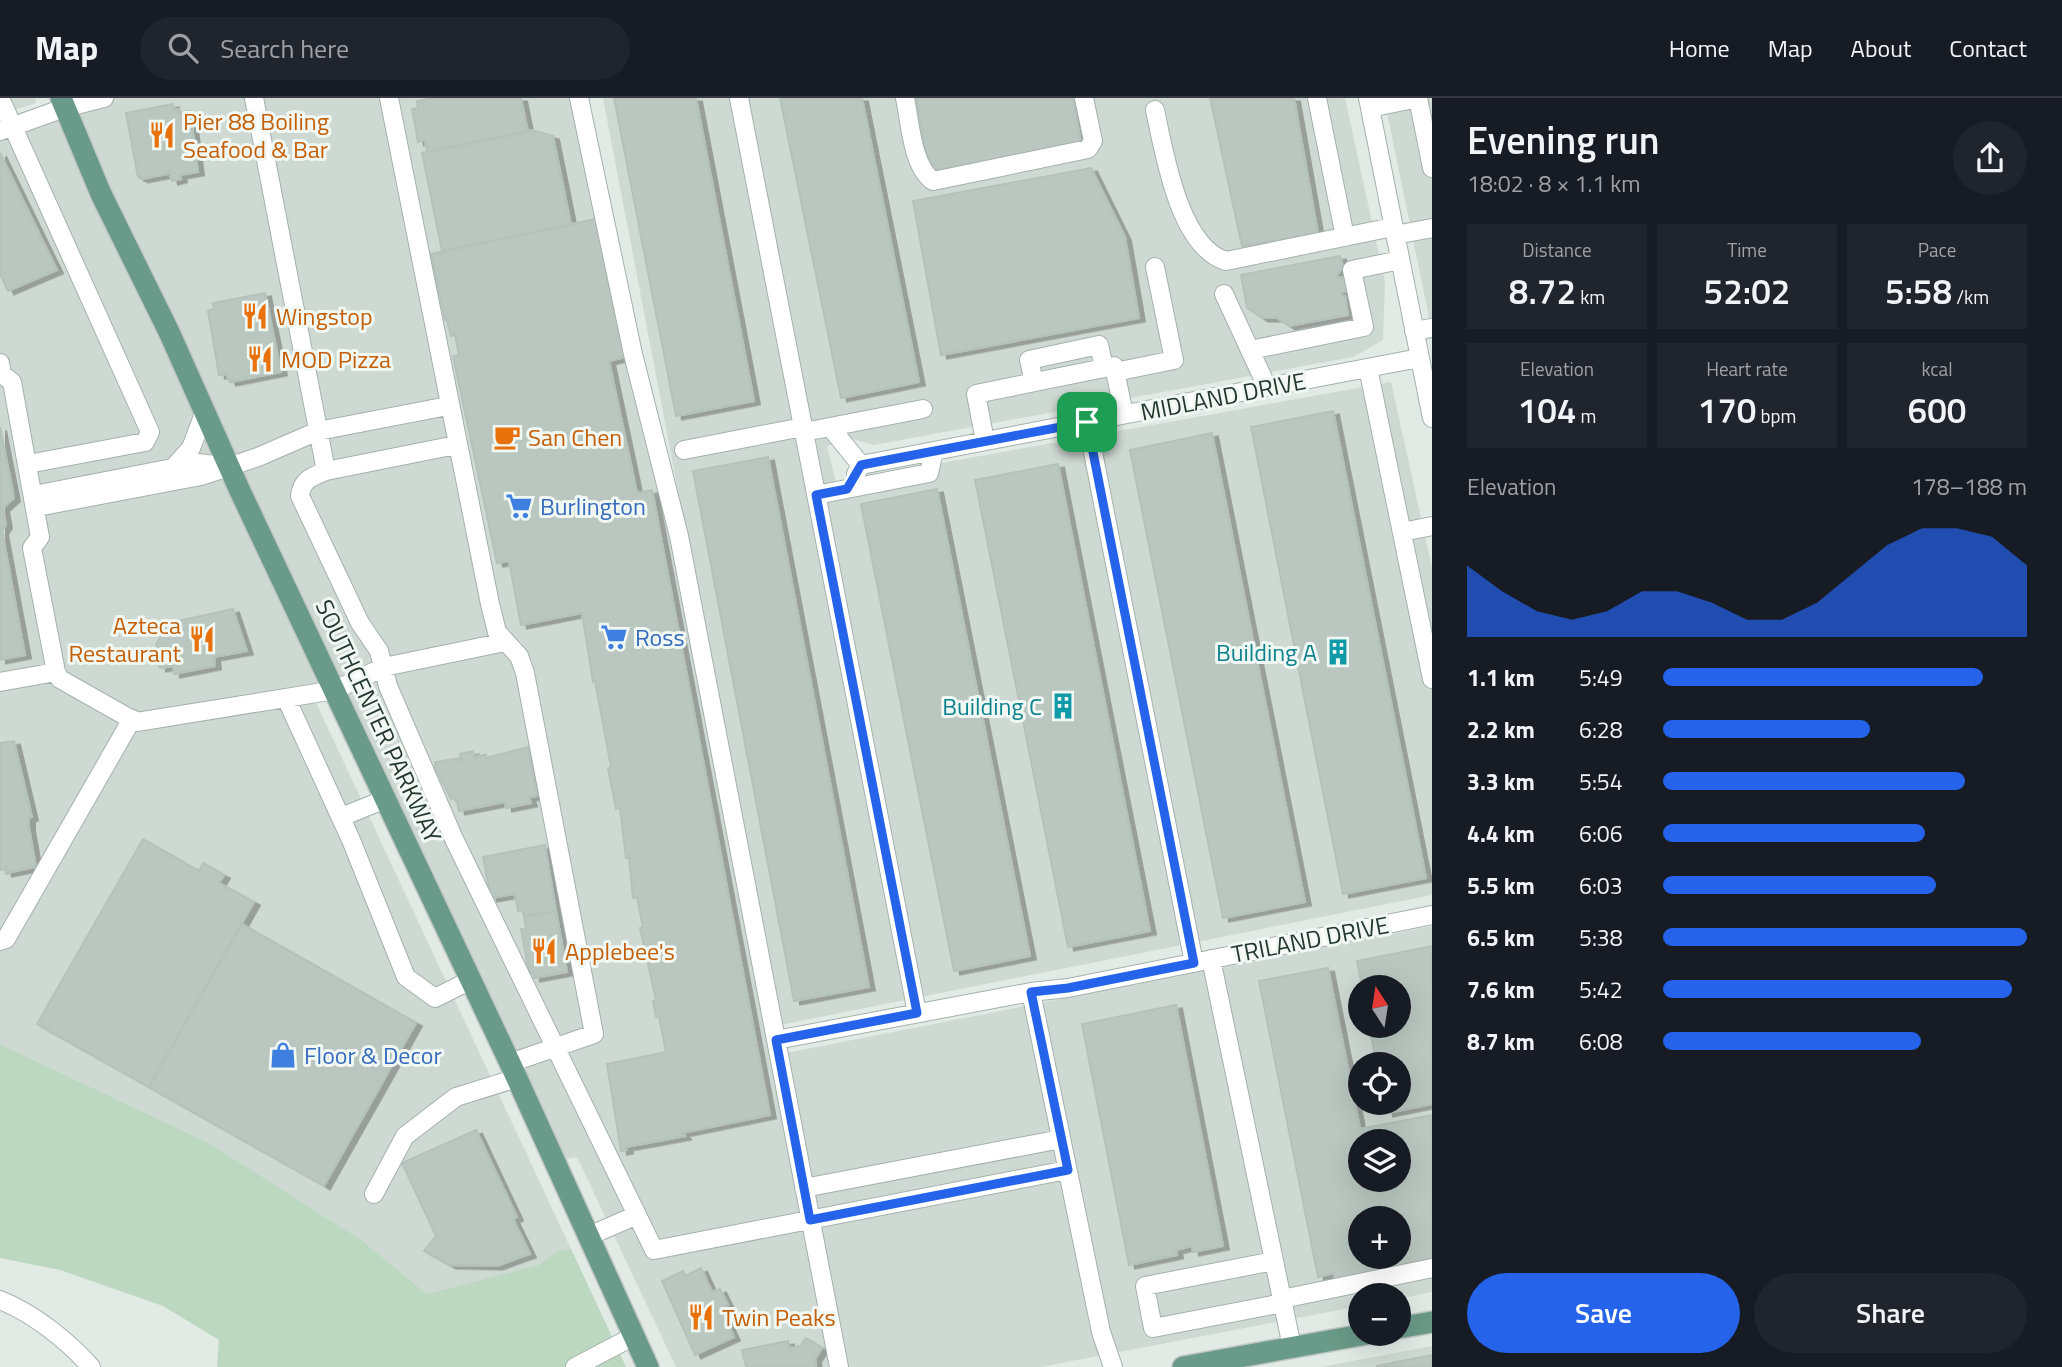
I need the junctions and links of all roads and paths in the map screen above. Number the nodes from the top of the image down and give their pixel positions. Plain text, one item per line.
1 (0, 98) edge
2 (104, 98) edge
3 (254, 98) edge
4 (389, 98) edge
5 (579, 98) edge
6 (739, 98) edge
7 (905, 98) edge
8 (1084, 98) edge
9 (1317, 98) edge
10 (1418, 98) edge
11 (62, 103) edge
12 (1369, 103) edge
13 (1155, 110) dead end
14 (7, 129) edge
15 (1432, 169) edge
16 (1432, 228) edge
17 (1394, 231) junction
18 (1345, 237) junction
19 (1400, 260) junction
20 (1155, 267) dead end
21 (1224, 294) dead end
22 (1423, 329) edge
23 (1250, 350) junction
24 (1419, 358) junction
25 (0, 363) edge
26 (1368, 368) junction
27 (1110, 370) junction
28 (1267, 387) junction
29 (448, 406) junction
30 (923, 409) dead end
31 (205, 411) junction
32 (1124, 414) junction
33 (1432, 418) edge
34 (1087, 422) junction
35 (830, 427) junction
36 (804, 429) junction
37 (318, 431) junction
38 (985, 441) junction
39 (456, 445) junction
40 (684, 450) dead end
41 (934, 451) junction
42 (28, 464) junction
43 (861, 465) junction
44 (230, 467) junction
45 (172, 468) junction
46 (326, 471) junction
47 (847, 489) junction
48 (816, 495) junction
49 (36, 501) junction
50 (1432, 526) edge
51 (1402, 532) junction
52 (505, 642) junction
53 (384, 667) junction
54 (56, 672) junction
55 (1432, 679) edge
56 (0, 682) edge
57 (335, 690) junction
58 (286, 698) junction
59 (132, 719) junction
60 (386, 799) junction
61 (341, 817) junction
62 (1432, 915) edge
63 (0, 941) edge
64 (1203, 961) junction
65 (469, 981) junction
66 (1031, 992) junction
67 (917, 1013) junction
68 (776, 1040) junction
69 (553, 1047) junction
70 (514, 1071) junction
71 (1061, 1139) junction
72 (1068, 1170) junction
73 (804, 1188) junction
74 (374, 1194) dead end
75 (637, 1214) junction
76 (810, 1220) junction
77 (589, 1236) junction
78 (1274, 1261) junction
79 (1432, 1268) edge
80 (0, 1300) edge
81 (1282, 1301) junction
82 (1432, 1322) edge
83 (1411, 1326) edge
84 (634, 1336) junction
85 (1348, 1337) edge
86 (1292, 1347) junction
87 (91, 1367) edge
88 (575, 1367) edge
89 (648, 1367) edge
90 (839, 1367) edge
91 (1113, 1367) edge
92 (1184, 1367) edge

1 - 14 street
2 - 11 street
3 - 37 street
4 - 29 street
5 - 68 street
6 - 36 street
7 - 8 street
9 - 18 street
10 - 12 street
10 - 15 street
11 - 14 street
11 - 31 main road, SOUTHCENTER PARKWAY
12 - 17 street
13 - 18 street
14 - 42 street
16 - 17 street
17 - 18 street
17 - 19 street
19 - 22 street
19 - 23 street
20 - 27 street
21 - 23 street
22 - 24 street
23 - 28 street
24 - 26 street, MIDLAND DRIVE
24 - 33 street
25 - 42 street
26 - 28 street, MIDLAND DRIVE
26 - 51 street
27 - 32 street
27 - 38 street
28 - 32 street, MIDLAND DRIVE
29 - 37 street
29 - 39 street
30 - 35 street
31 - 44 main road, SOUTHCENTER PARKWAY
31 - 45 street
32 - 34 street, MIDLAND DRIVE
34 - 38 street, MIDLAND DRIVE
34 - 64 street
35 - 36 street
35 - 43 street
36 - 40 street
36 - 48 street
37 - 44 street
37 - 46 street
38 - 41 street, MIDLAND DRIVE
39 - 46 street
39 - 52 street
41 - 43 street, MIDLAND DRIVE
41 - 47 street
42 - 49 street
43 - 47 street
44 - 45 street
44 - 49 street
44 - 57 main road, SOUTHCENTER PARKWAY
45 - 49 street
46 - 53 street
47 - 48 street
48 - 67 street
49 - 54 street
50 - 51 street
51 - 55 street
52 - 53 street
52 - 69 street
53 - 57 street
53 - 69 street
54 - 56 street
54 - 59 street
57 - 58 street
57 - 60 main road, SOUTHCENTER PARKWAY
58 - 59 street
58 - 61 street
59 - 63 street
60 - 61 street
60 - 65 main road, SOUTHCENTER PARKWAY
61 - 65 street
62 - 64 street, TRILAND DRIVE
64 - 66 street, TRILAND DRIVE
64 - 78 street
65 - 70 main road, SOUTHCENTER PARKWAY
66 - 67 street, TRILAND DRIVE
66 - 71 street
67 - 68 street, TRILAND DRIVE
68 - 73 street
69 - 70 street
69 - 75 street
70 - 74 street
70 - 77 main road, SOUTHCENTER PARKWAY
71 - 72 street
71 - 73 street
72 - 76 street
72 - 91 street
73 - 76 street
75 - 76 street
75 - 77 street
76 - 90 street
77 - 84 main road, SOUTHCENTER PARKWAY
78 - 81 street
78 - 81 street
79 - 81 street
80 - 87 street
81 - 86 street
82 - 83 main road
84 - 88 street
84 - 89 main road, SOUTHCENTER PARKWAY
85 - 86 main road
86 - 92 main road

